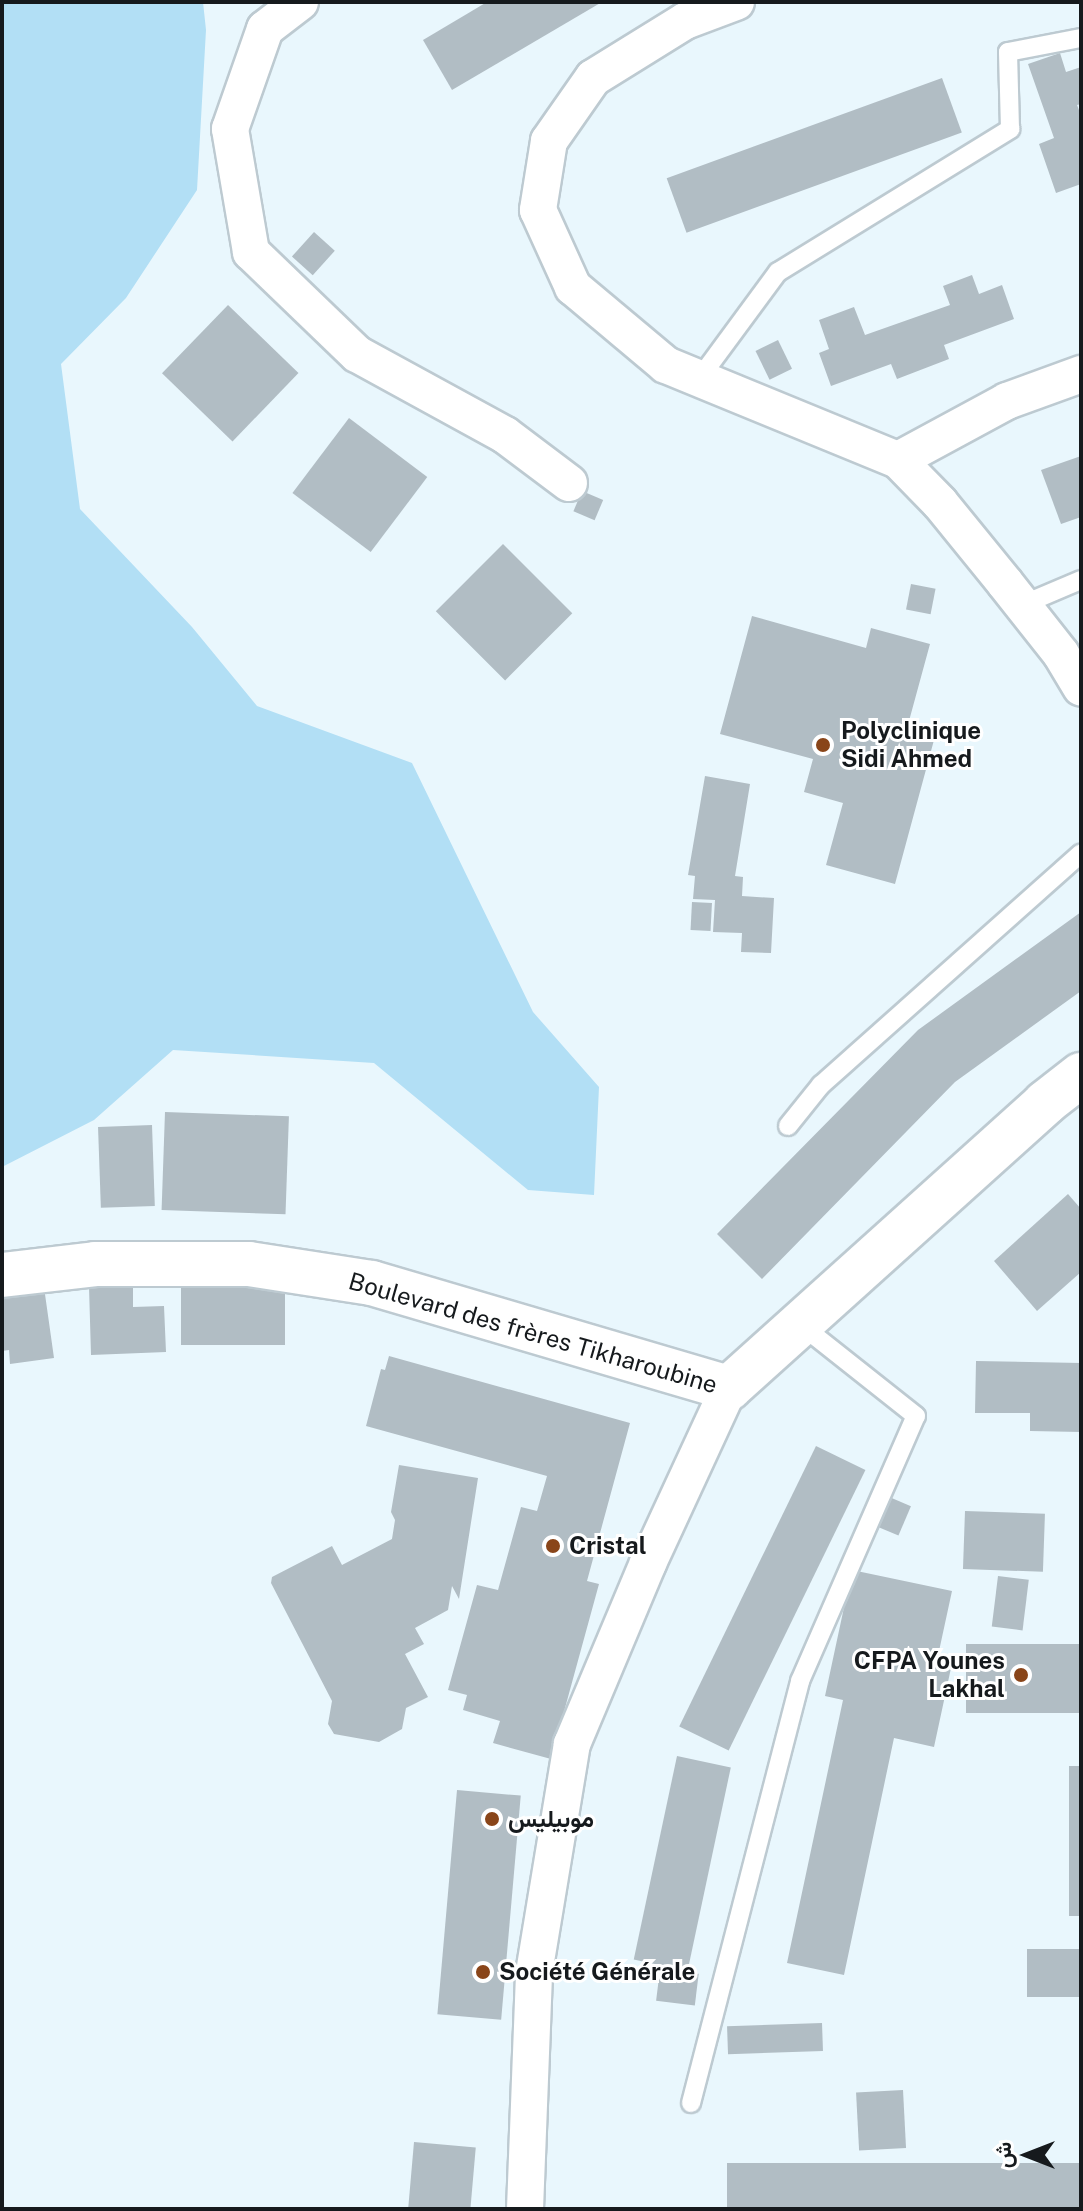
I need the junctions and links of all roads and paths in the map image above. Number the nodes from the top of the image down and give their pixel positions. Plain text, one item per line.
1 (300, 2) edge
2 (736, 2) edge
3 (1081, 38) edge
4 (1081, 374) edge
5 (699, 379) junction
6 (898, 460) junction
7 (569, 483) dead end
8 (1081, 580) edge
9 (1022, 605) junction
10 (1081, 687) edge
11 (1081, 853) edge
12 (1081, 1075) edge
13 (788, 1126) dead end
14 (2, 1275) edge
15 (801, 1325) junction
16 (729, 1388) junction
17 (691, 2103) dead end
18 (525, 2209) edge

1 - 7 street
2 - 5 street
3 - 5 lane
4 - 6 street
5 - 6 street
6 - 9 street
8 - 9 lane
9 - 10 street
11 - 13 lane
12 - 15 street
14 - 16 street, Boulevard des frères Tikharoubine
15 - 16 street
15 - 17 lane
16 - 18 street

